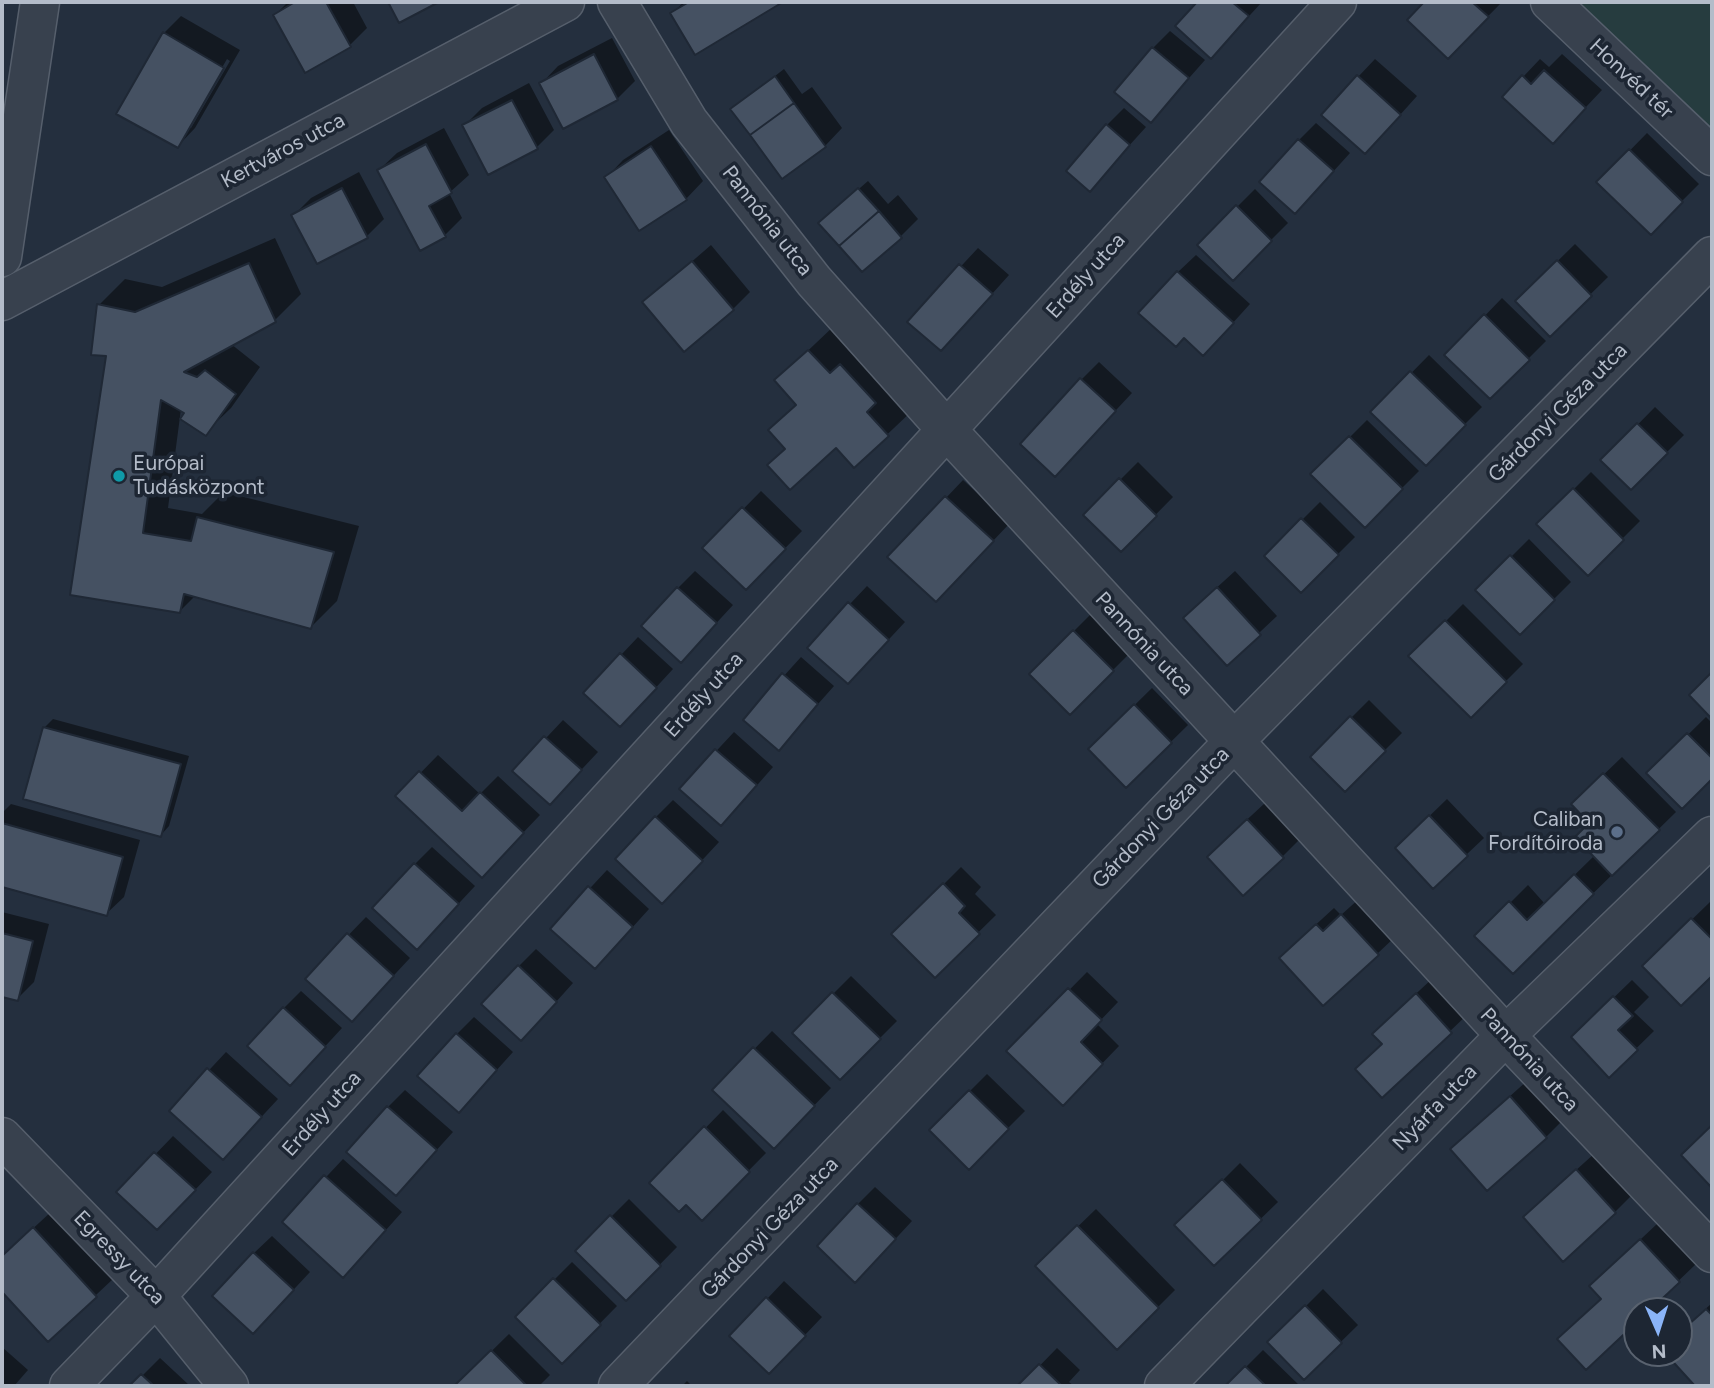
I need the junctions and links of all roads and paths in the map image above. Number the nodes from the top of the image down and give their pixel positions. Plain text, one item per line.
1 (40, 2) edge
2 (565, 2) edge
3 (617, 2) edge
4 (1337, 2) edge
5 (1550, 2) edge
6 (1712, 156) edge
7 (1712, 256) edge
8 (2, 257) edge
9 (2, 301) edge
10 (946, 429) junction
11 (1234, 741) junction
12 (1712, 836) edge
13 (1506, 1035) junction
14 (2, 1137) edge
15 (1712, 1253) edge
16 (156, 1296) junction
17 (69, 1386) edge
18 (229, 1386) edge
19 (618, 1386) edge
20 (1164, 1386) edge

1 - 8 street
2 - 9 street, Kertváros utca
3 - 10 street, Pannónia utca
4 - 10 street, Erdély utca
5 - 6 street, Honvéd tér
7 - 11 street, Gárdonyi Géza utca
10 - 11 street, Pannónia utca
10 - 16 street, Erdély utca
11 - 13 street, Pannónia utca
11 - 19 street, Gárdonyi Géza utca
12 - 13 street, Nyárfa utca
13 - 15 street, Pannónia utca
13 - 20 street, Nyárfa utca
14 - 16 street, Egressy utca
16 - 17 street, Erdély utca
16 - 18 street, Egressy utca

